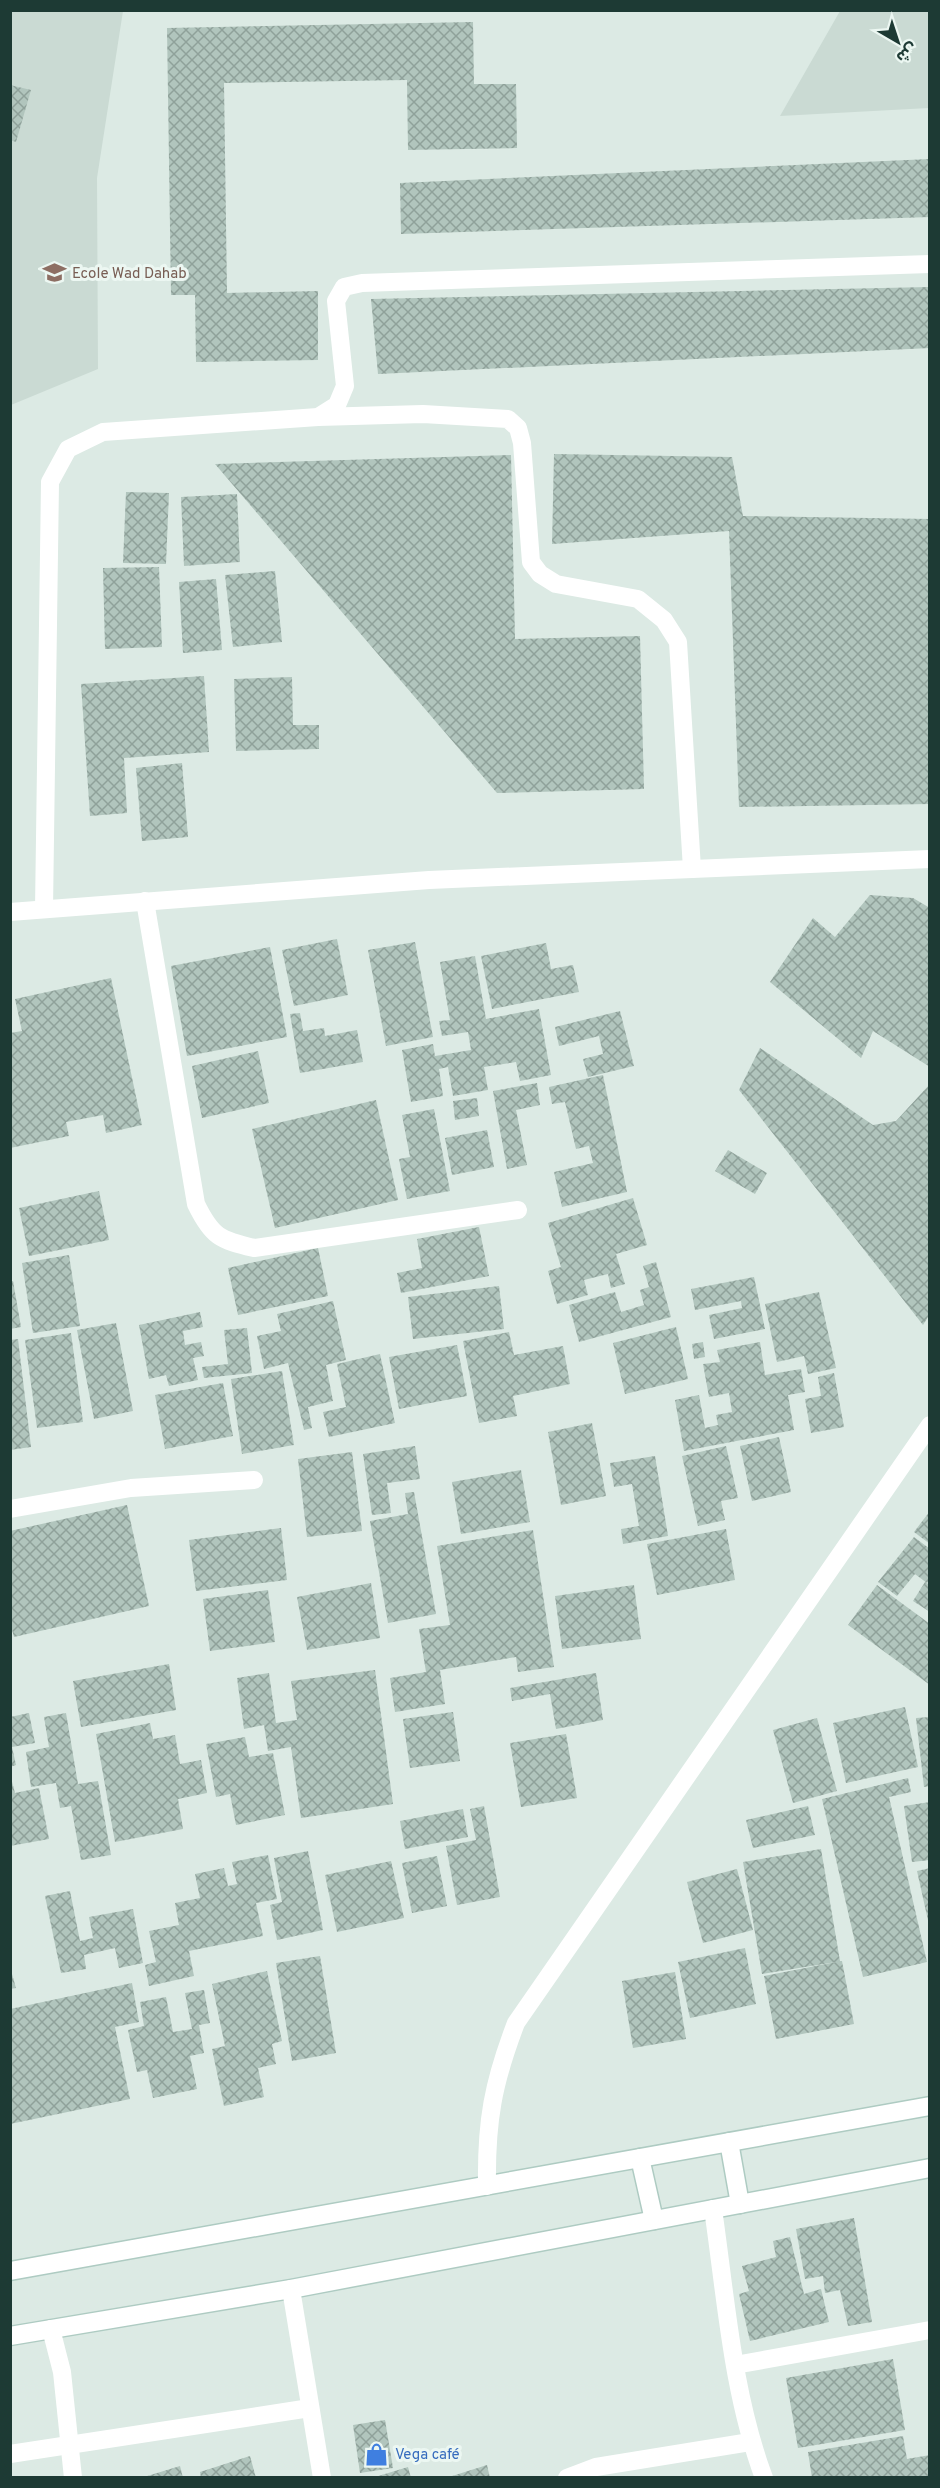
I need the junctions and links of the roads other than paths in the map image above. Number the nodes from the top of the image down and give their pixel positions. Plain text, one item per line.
1 (930, 264) edge
2 (318, 417) junction
3 (930, 859) edge
4 (692, 869) junction
5 (145, 901) junction
6 (44, 909) junction
7 (10, 912) edge
8 (518, 1210) dead end
9 (930, 1425) edge
10 (254, 1480) dead end
11 (10, 1509) edge
12 (930, 2106) edge
13 (729, 2142) junction
14 (640, 2158) junction
15 (930, 2168) edge
16 (487, 2186) junction
17 (740, 2204) junction
18 (713, 2209) junction
19 (654, 2220) junction
20 (10, 2271) edge
21 (291, 2289) junction
22 (51, 2329) junction
23 (930, 2330) edge
24 (10, 2336) edge
25 (735, 2365) junction
26 (310, 2408) junction
27 (750, 2442) junction
28 (69, 2445) junction
29 (10, 2454) edge
30 (73, 2478) edge
31 (322, 2478) edge
32 (567, 2478) edge
33 (764, 2478) edge

1 - 2 street
2 - 4 street
2 - 6 street
3 - 4 street
4 - 5 street
5 - 6 street
5 - 8 street
6 - 7 street
9 - 16 street
10 - 11 street
12 - 13 street
13 - 14 street
13 - 17 street
14 - 16 street
14 - 19 street
15 - 17 street
16 - 20 street
17 - 18 street
18 - 19 street
18 - 25 street
19 - 21 street
21 - 22 street
21 - 26 street
22 - 24 street
22 - 28 street
23 - 25 street
25 - 27 street
26 - 28 street
26 - 31 street
27 - 32 street
27 - 33 street
28 - 29 street
28 - 30 street

